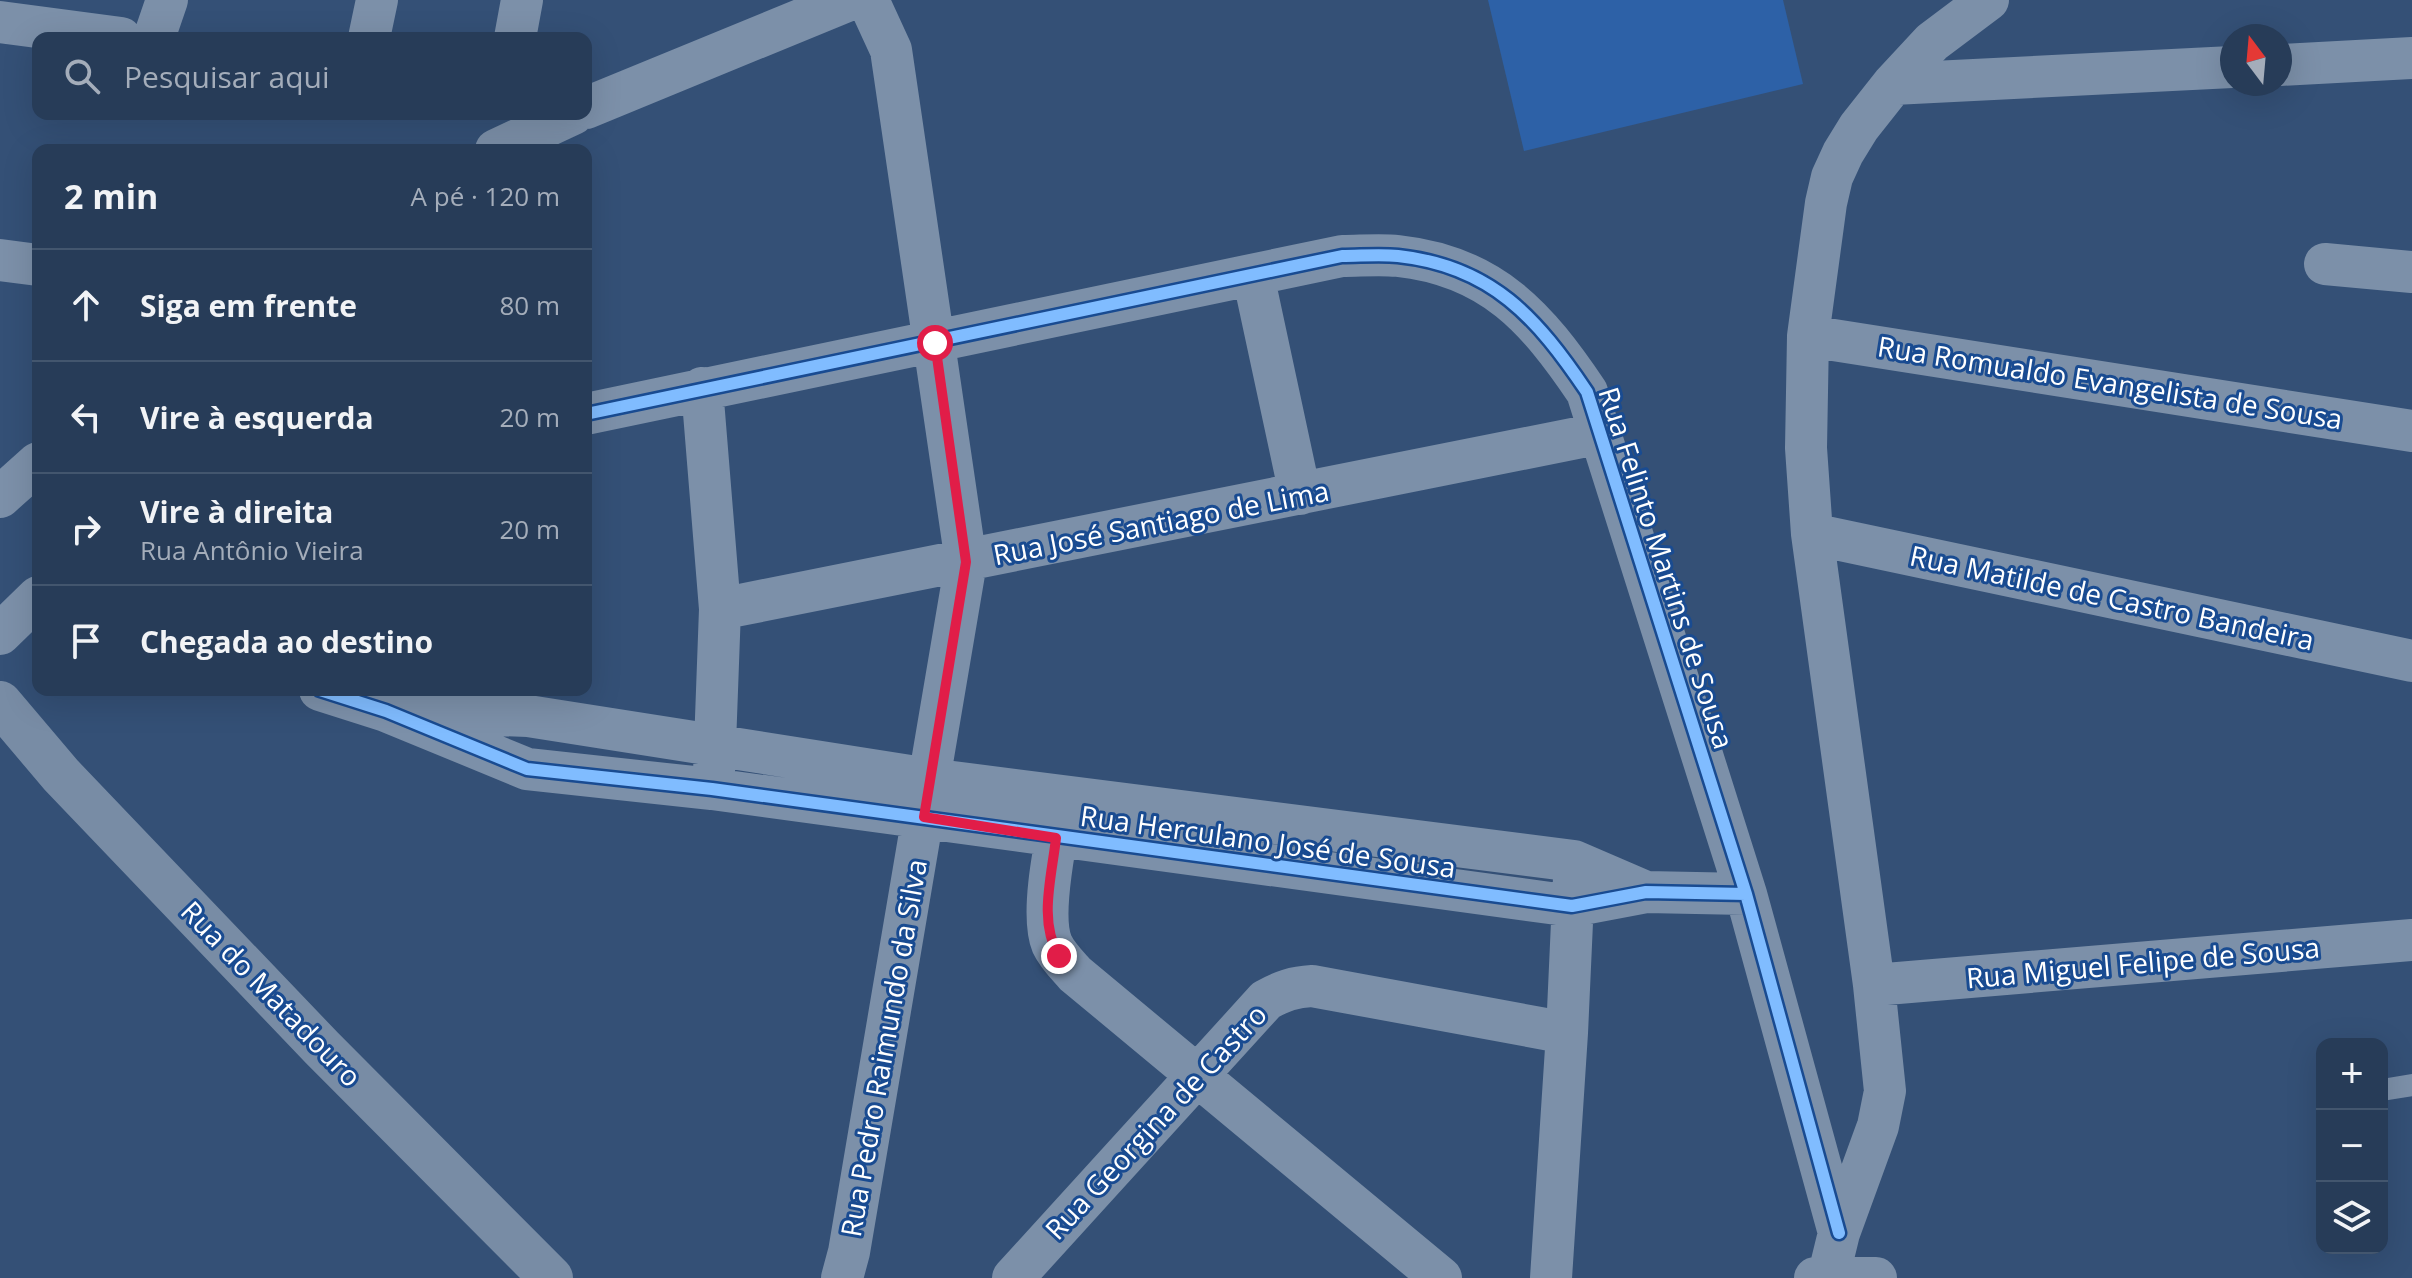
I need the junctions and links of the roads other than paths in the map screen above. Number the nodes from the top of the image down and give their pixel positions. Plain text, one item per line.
1 (167, 0) edge
2 (377, 0) edge
3 (522, 0) edge
4 (849, 0) edge
5 (868, 0) edge
6 (1988, 0) edge
7 (776, 16) edge
8 (0, 22) edge
9 (76, 32) edge
10 (156, 32) edge
11 (370, 32) edge
12 (516, 32) edge
13 (2412, 58) edge
14 (2292, 64) edge
15 (2220, 68) edge
16 (1893, 84) junction
17 (592, 105) edge
18 (560, 120) edge
19 (509, 144) edge
20 (0, 260) edge
21 (32, 264) edge
22 (2325, 264) dead end
23 (2412, 272) edge
24 (1253, 275) junction
25 (1808, 336) junction
26 (935, 343) junction
27 (702, 388) junction
28 (592, 413) edge
29 (2412, 431) edge
30 (1602, 433) junction
31 (32, 468) edge
32 (1300, 494) junction
33 (0, 497) edge
34 (1812, 534) junction
35 (966, 562) junction
36 (32, 604) edge
37 (720, 609) junction
38 (0, 634) edge
39 (2412, 661) edge
40 (339, 696) edge
41 (0, 703) edge
42 (386, 711) junction
43 (716, 747) junction
44 (712, 789) junction
45 (1064, 796) junction
46 (926, 798) junction
47 (1056, 838) junction
48 (1574, 861) junction
49 (1646, 892) junction
50 (1746, 894) junction
51 (1572, 906) junction
52 (2412, 940) edge
53 (1874, 985) junction
54 (1567, 1033) junction
55 (1197, 1076) junction
56 (2412, 1085) edge
57 (2388, 1089) edge
58 (1839, 1233) junction
59 (1824, 1277) edge
60 (551, 1278) edge
61 (842, 1278) edge
62 (1013, 1278) edge
63 (1441, 1278) edge
64 (1551, 1278) edge
65 (1876, 1278) edge

1 - 10 street
2 - 11 street
3 - 12 street
4 - 7 street
5 - 26 street, Rua Pedro Raimundo da Silva
6 - 16 street, Rua Felinto Martins de Sousa
7 - 17 street
8 - 9 street
13 - 14 street
15 - 16 street
16 - 25 street, Rua Felinto Martins de Sousa
18 - 19 street
20 - 21 street
22 - 23 street
24 - 26 street, Rua Felinto Martins de Sousa
24 - 30 street, Rua Felinto Martins de Sousa
24 - 32 street
25 - 29 street, Rua Romualdo Evangelista de Sousa
25 - 34 street, Rua Felinto Martins de Sousa
26 - 27 street, Rua Felinto Martins de Sousa
26 - 35 street, Rua Pedro Raimundo da Silva
27 - 28 street, Rua Felinto Martins de Sousa
27 - 37 street
30 - 32 street, Rua José Santiago de Lima
30 - 50 street, Rua Felinto Martins de Sousa
31 - 33 street
32 - 35 street, Rua José Santiago de Lima
34 - 39 street, Rua Matilde de Castro Bandeira
34 - 53 street, Rua Felinto Martins de Sousa
35 - 37 street, Rua José Santiago de Lima
35 - 46 street, Rua Pedro Raimundo da Silva
36 - 38 street
37 - 43 street
40 - 42 street, Rua Herculano José de Sousa
41 - 60 main road, Rua do Matadouro
42 - 43 street, Rua Herculano José de Sousa
42 - 44 street, Rua Herculano José de Sousa
43 - 44 street
43 - 46 street, Rua Herculano José de Sousa
44 - 46 street, Rua Herculano José de Sousa
45 - 46 street, Rua Herculano José de Sousa
45 - 47 street
45 - 48 street, Rua Herculano José de Sousa
46 - 47 street, Rua Herculano José de Sousa
46 - 61 street, Rua Pedro Raimundo da Silva
47 - 51 street, Rua Herculano José de Sousa
47 - 55 street
48 - 49 street, Rua Herculano José de Sousa
48 - 51 street
49 - 50 street, Rua Herculano José de Sousa
49 - 51 street, Rua Herculano José de Sousa
50 - 58 street, Rua Felinto Martins de Sousa
51 - 54 street
52 - 53 street, Rua Miguel Felipe de Sousa
53 - 58 street, Rua Felinto Martins de Sousa
54 - 55 street, Rua Georgina de Castro
54 - 64 street
55 - 62 street, Rua Georgina de Castro
55 - 63 street
56 - 57 lane
58 - 59 street, Rua Felinto Martins de Sousa
59 - 65 street

